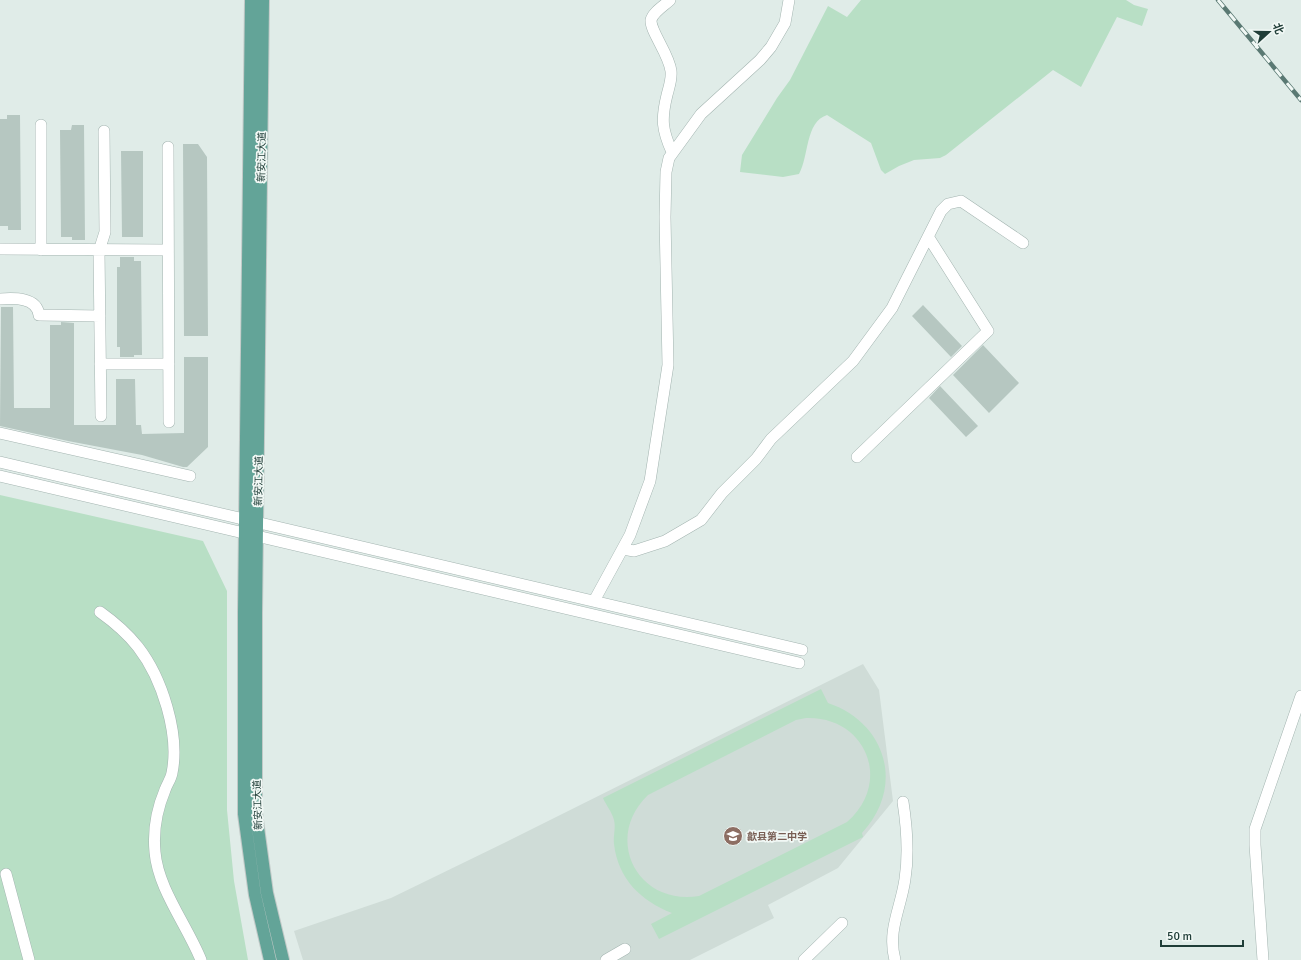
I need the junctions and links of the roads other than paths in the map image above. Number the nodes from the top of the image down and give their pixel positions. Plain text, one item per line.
1 (251, 0) edge
2 (263, 0) edge
3 (670, 0) edge
4 (789, 0) edge
5 (41, 125) dead end
6 (104, 131) dead end
7 (168, 147) dead end
8 (672, 152) junction
9 (929, 238) junction
10 (1023, 243) dead end
11 (0, 249) edge
12 (41, 250) junction
13 (168, 250) junction
14 (99, 251) junction
15 (0, 299) edge
16 (100, 316) junction
17 (100, 364) junction
18 (169, 364) junction
19 (101, 416) dead end
20 (169, 422) dead end
21 (0, 433) edge
22 (857, 457) dead end
23 (0, 462) edge
24 (0, 476) edge
25 (190, 476) dead end
26 (245, 520) junction
27 (257, 523) junction
28 (245, 534) junction
29 (257, 536) junction
30 (623, 549) junction
31 (594, 601) junction
32 (100, 612) dead end
33 (802, 650) dead end
34 (800, 663) dead end
35 (1301, 696) edge
36 (903, 802) dead end
37 (6, 874) dead end
38 (842, 923) dead end
39 (625, 949) dead end
40 (29, 960) edge
41 (201, 960) edge
42 (270, 960) edge
43 (283, 960) edge
44 (606, 960) edge
45 (804, 960) edge
46 (895, 960) edge
47 (1263, 960) edge

1 - 26 main road, 新安江大道
2 - 27 main road, 新安江大道
3 - 8 street
4 - 8 street
5 - 12 street
6 - 14 street
7 - 13 street
8 - 30 street
9 - 10 street
9 - 22 street
9 - 30 street
11 - 12 street
12 - 14 street
13 - 14 street
13 - 18 street
14 - 16 street
15 - 16 street
16 - 17 street
17 - 18 street
17 - 19 street
18 - 20 street
21 - 25 street
23 - 26 street
24 - 28 street
26 - 27 street
26 - 28 main road, 新安江大道
27 - 29 main road, 新安江大道
27 - 31 street
28 - 29 street
28 - 42 main road, 新安江大道
29 - 34 street
29 - 43 main road, 新安江大道
30 - 31 street
31 - 33 street
32 - 41 street
35 - 47 street
36 - 46 street
37 - 40 street
38 - 45 street
39 - 44 street

